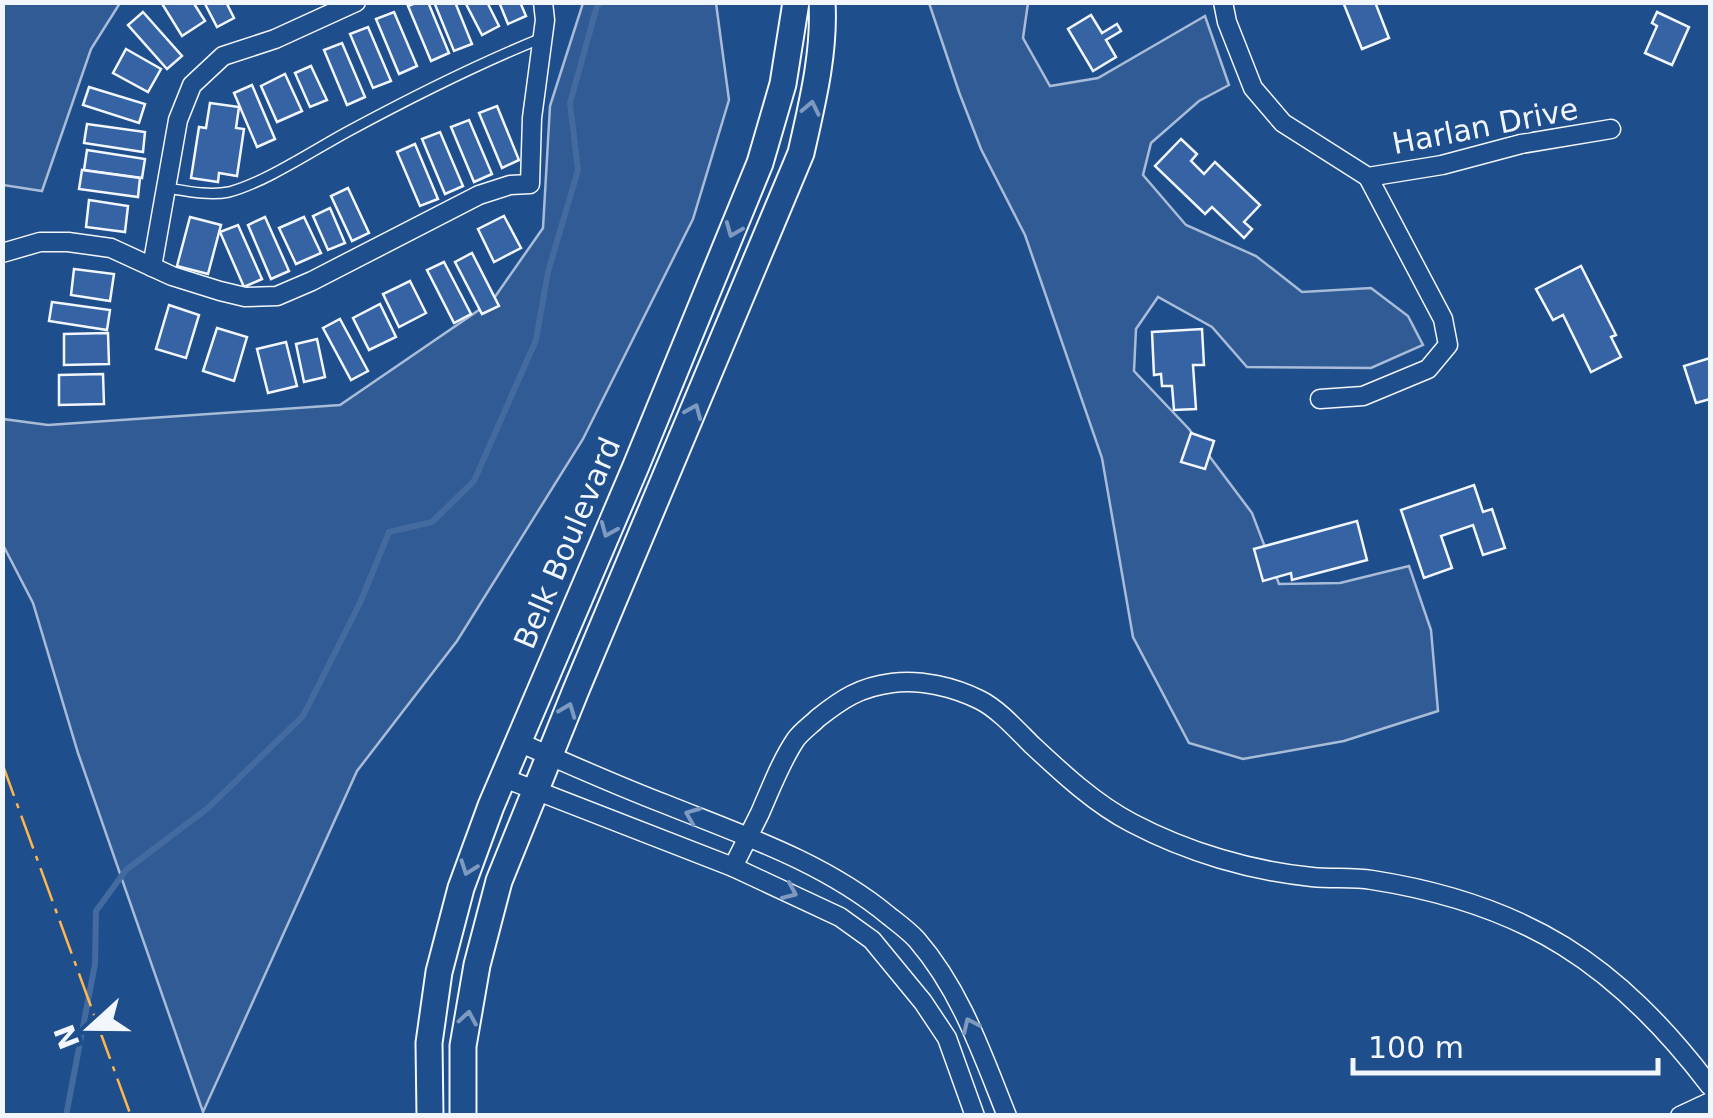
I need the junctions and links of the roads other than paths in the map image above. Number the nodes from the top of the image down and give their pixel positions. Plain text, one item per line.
1 (356, 2) edge
2 (542, 2) edge
3 (796, 2) edge
4 (822, 2) edge
5 (1222, 2) edge
6 (542, 38) junction
7 (1611, 129) dead end
8 (1368, 177) junction
9 (167, 188) junction
10 (2, 254) edge
11 (152, 267) junction
12 (1320, 399) dead end
13 (518, 742) junction
14 (549, 756) junction
15 (504, 778) junction
16 (535, 790) junction
17 (747, 837) junction
18 (733, 867) junction
19 (1710, 1086) edge
20 (1710, 1102) edge
21 (430, 1116) edge
22 (463, 1116) edge
23 (975, 1116) edge
24 (1007, 1116) edge
25 (1680, 1116) edge

1 - 9 street
2 - 6 street
3 -> 13 street, Belk Boulevard
14 -> 4 street
5 - 8 street, Harlan Drive
6 - 9 lane
6 - 11 street
7 - 8 street, Harlan Drive
8 - 12 street
9 - 11 street
10 - 11 street
13 - 14 street
13 - 15 street, Belk Boulevard
14 - 16 street
17 -> 14 street
15 - 16 street
15 -> 21 street, Belk Boulevard
16 - 18 street
22 -> 16 street
17 - 18 street
17 - 19 street
24 -> 17 street
18 -> 23 street
20 - 25 street

